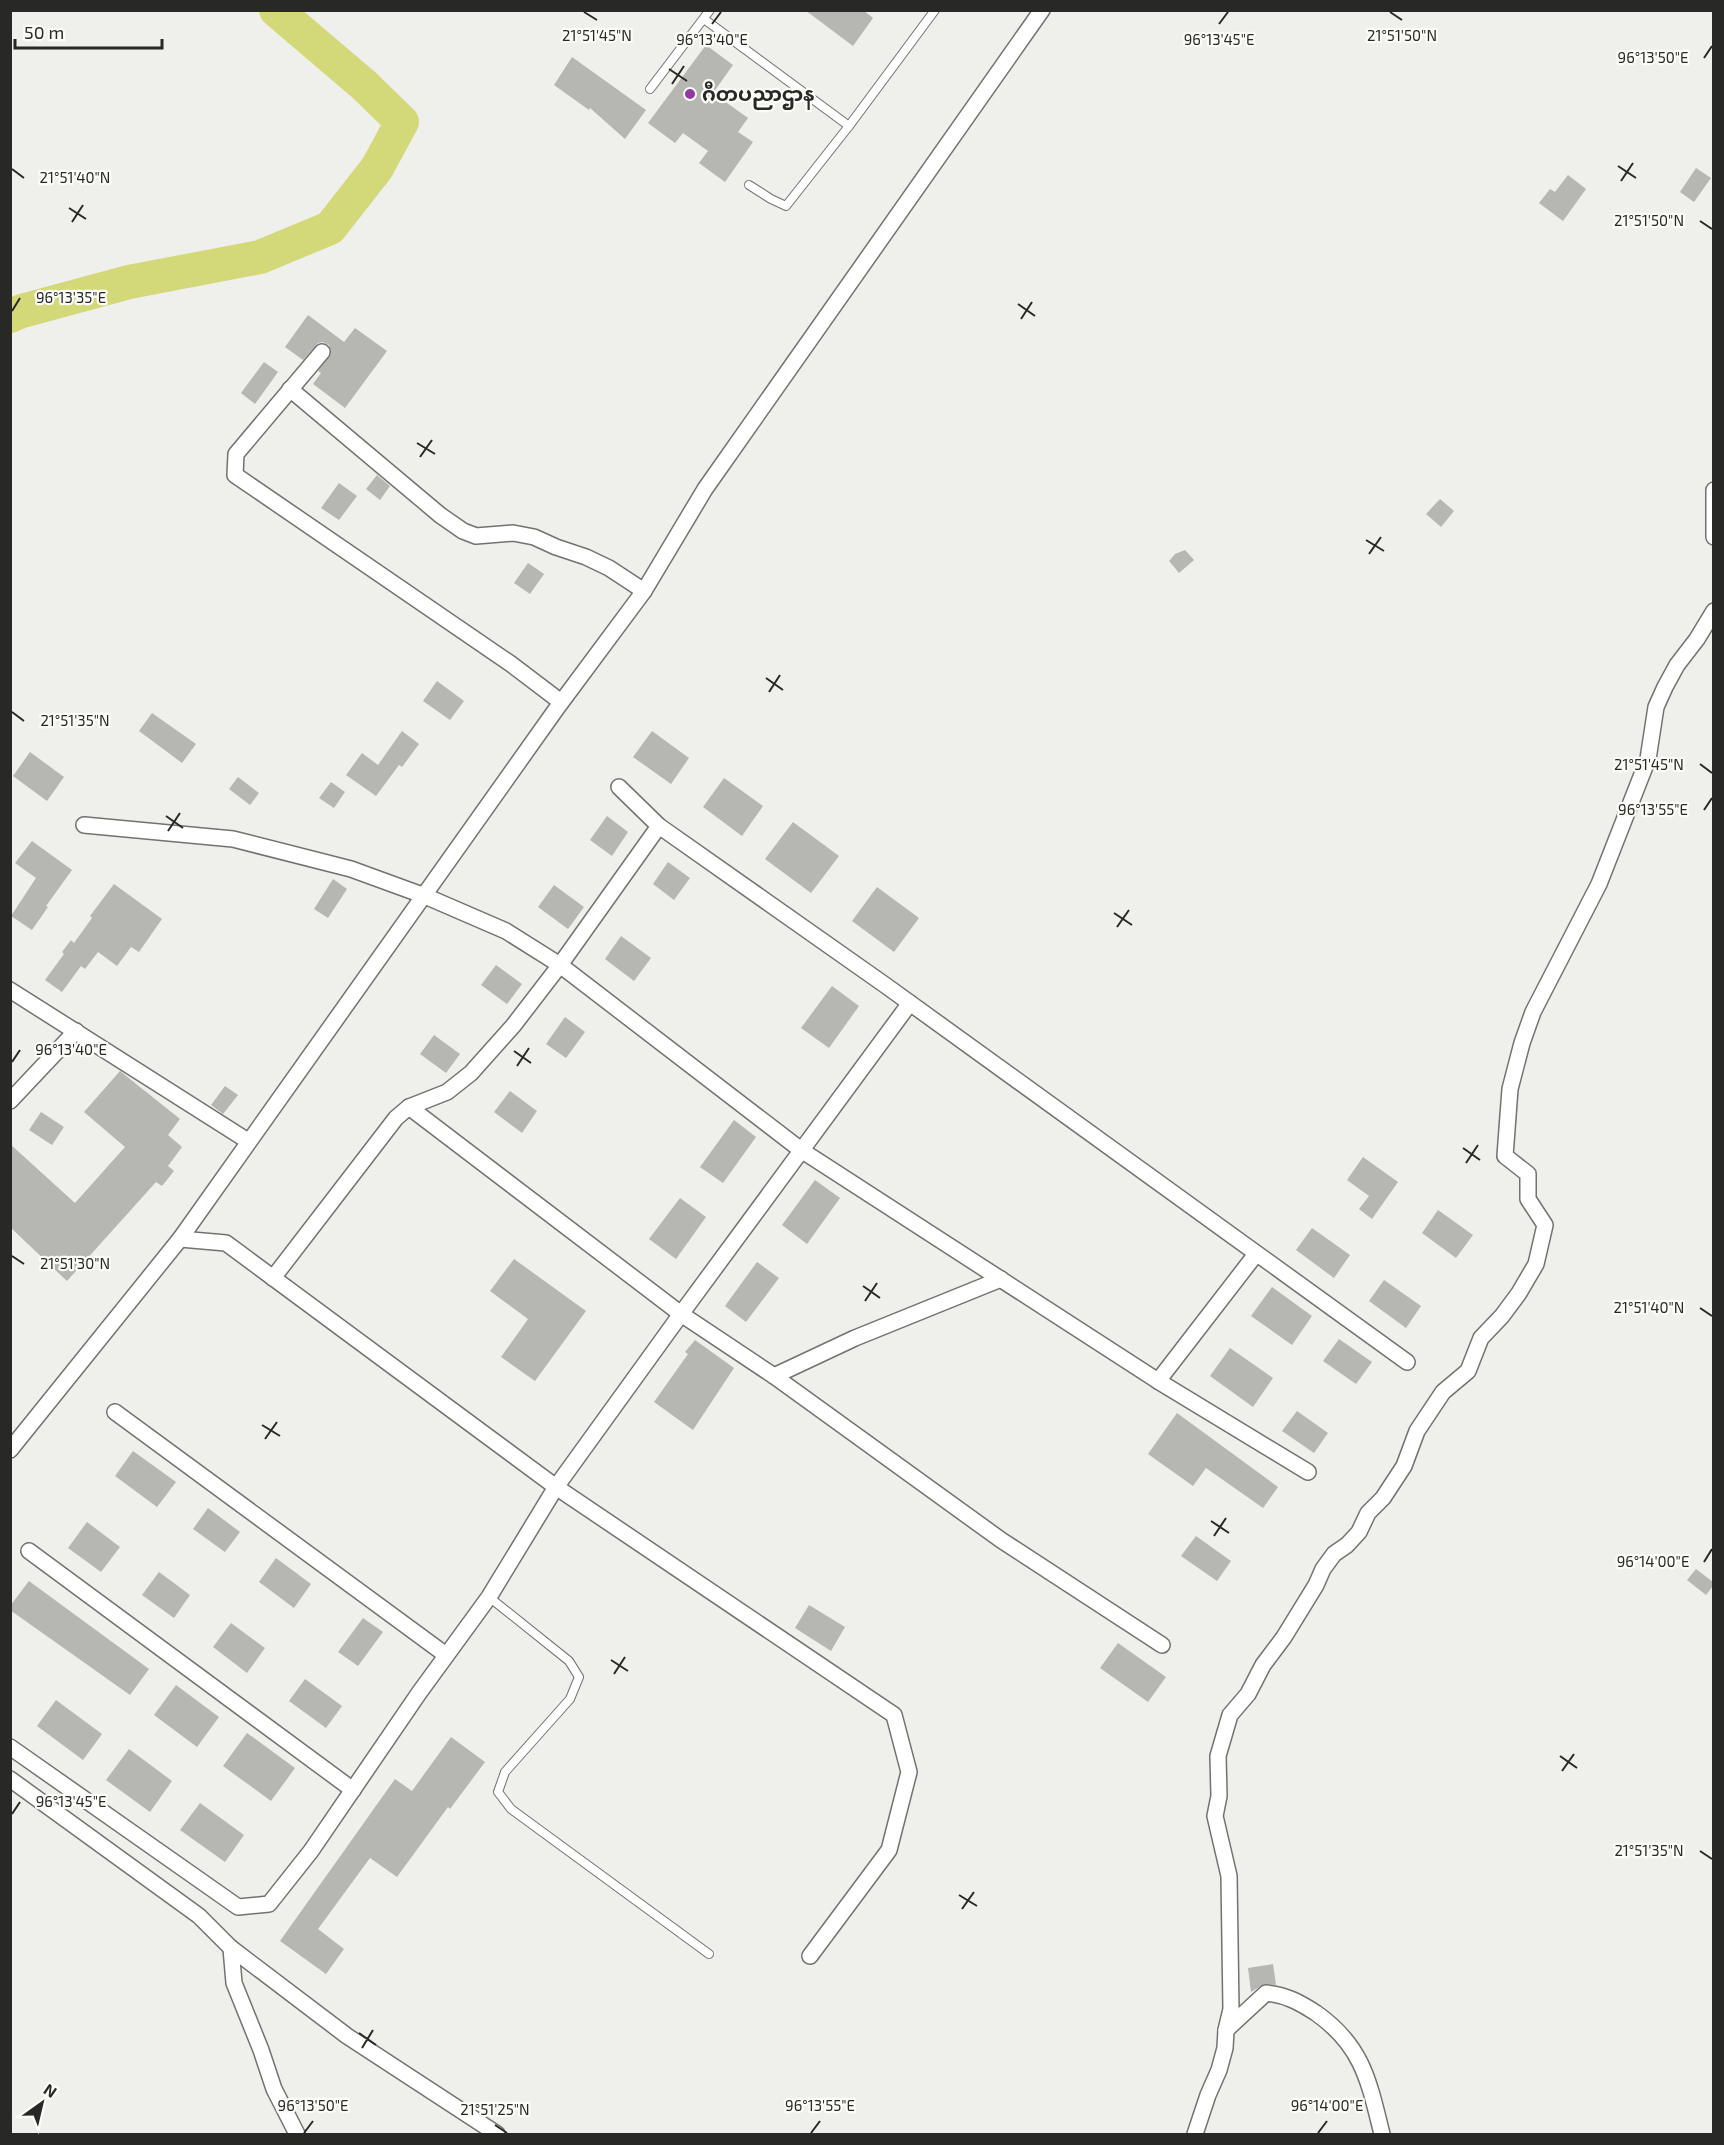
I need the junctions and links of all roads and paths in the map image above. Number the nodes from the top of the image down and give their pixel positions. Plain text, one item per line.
1 (710, 10) edge
2 (935, 10) edge
3 (1042, 10) edge
4 (704, 19) junction
5 (650, 89) dead end
6 (849, 126) junction
7 (749, 185) dead end
8 (322, 352) dead end
9 (290, 389) junction
10 (1713, 490) edge
11 (1713, 537) edge
12 (644, 591) junction
13 (1713, 611) edge
14 (561, 702) junction
15 (619, 787) dead end
16 (84, 825) dead end
17 (659, 826) junction
18 (425, 896) junction
19 (560, 965) junction
20 (10, 990) edge
21 (910, 1003) junction
22 (76, 1031) junction
23 (10, 1101) edge
24 (410, 1107) junction
25 (248, 1141) junction
26 (801, 1150) junction
27 (180, 1239) junction
28 (1256, 1254) junction
29 (273, 1278) junction
30 (1001, 1279) junction
31 (681, 1314) junction
32 (1407, 1362) dead end
33 (774, 1376) junction
34 (1158, 1381) junction
35 (115, 1412) dead end
36 (10, 1450) edge
37 (1308, 1472) dead end
38 (556, 1487) junction
39 (29, 1551) dead end
40 (489, 1597) junction
41 (1162, 1645) dead end
42 (446, 1655) junction
43 (10, 1747) edge
44 (10, 1779) edge
45 (353, 1790) junction
46 (231, 1948) junction
47 (709, 1954) dead end
48 (810, 1956) dead end
49 (1226, 2030) junction
50 (297, 2134) edge
51 (496, 2134) edge
52 (1195, 2134) edge
53 (1382, 2134) edge

1 - 4 lane
2 - 6 lane
3 - 12 street
4 - 5 lane
4 - 6 lane
6 - 7 lane
8 - 9 street
9 - 12 street
9 - 14 street
10 - 11 street
12 - 14 street
13 - 49 street
14 - 18 street
15 - 17 street
16 - 18 street
17 - 19 street
17 - 21 street
18 - 19 street
18 - 25 street
19 - 24 street
19 - 26 street
20 - 22 street
21 - 26 street
21 - 28 street
22 - 23 street
22 - 25 street
24 - 29 street
24 - 31 street
25 - 27 street
26 - 30 street
26 - 31 street
27 - 29 street
27 - 36 street
28 - 32 street
28 - 34 street
29 - 38 street
30 - 33 street
30 - 34 street
31 - 33 street
31 - 38 street
33 - 41 street
34 - 37 street
35 - 42 street
38 - 40 street
38 - 48 street
39 - 45 street
40 - 42 street
40 - 47 lane
42 - 45 street
43 - 45 street
44 - 46 street
46 - 50 street
46 - 51 street
49 - 52 street
49 - 53 street

